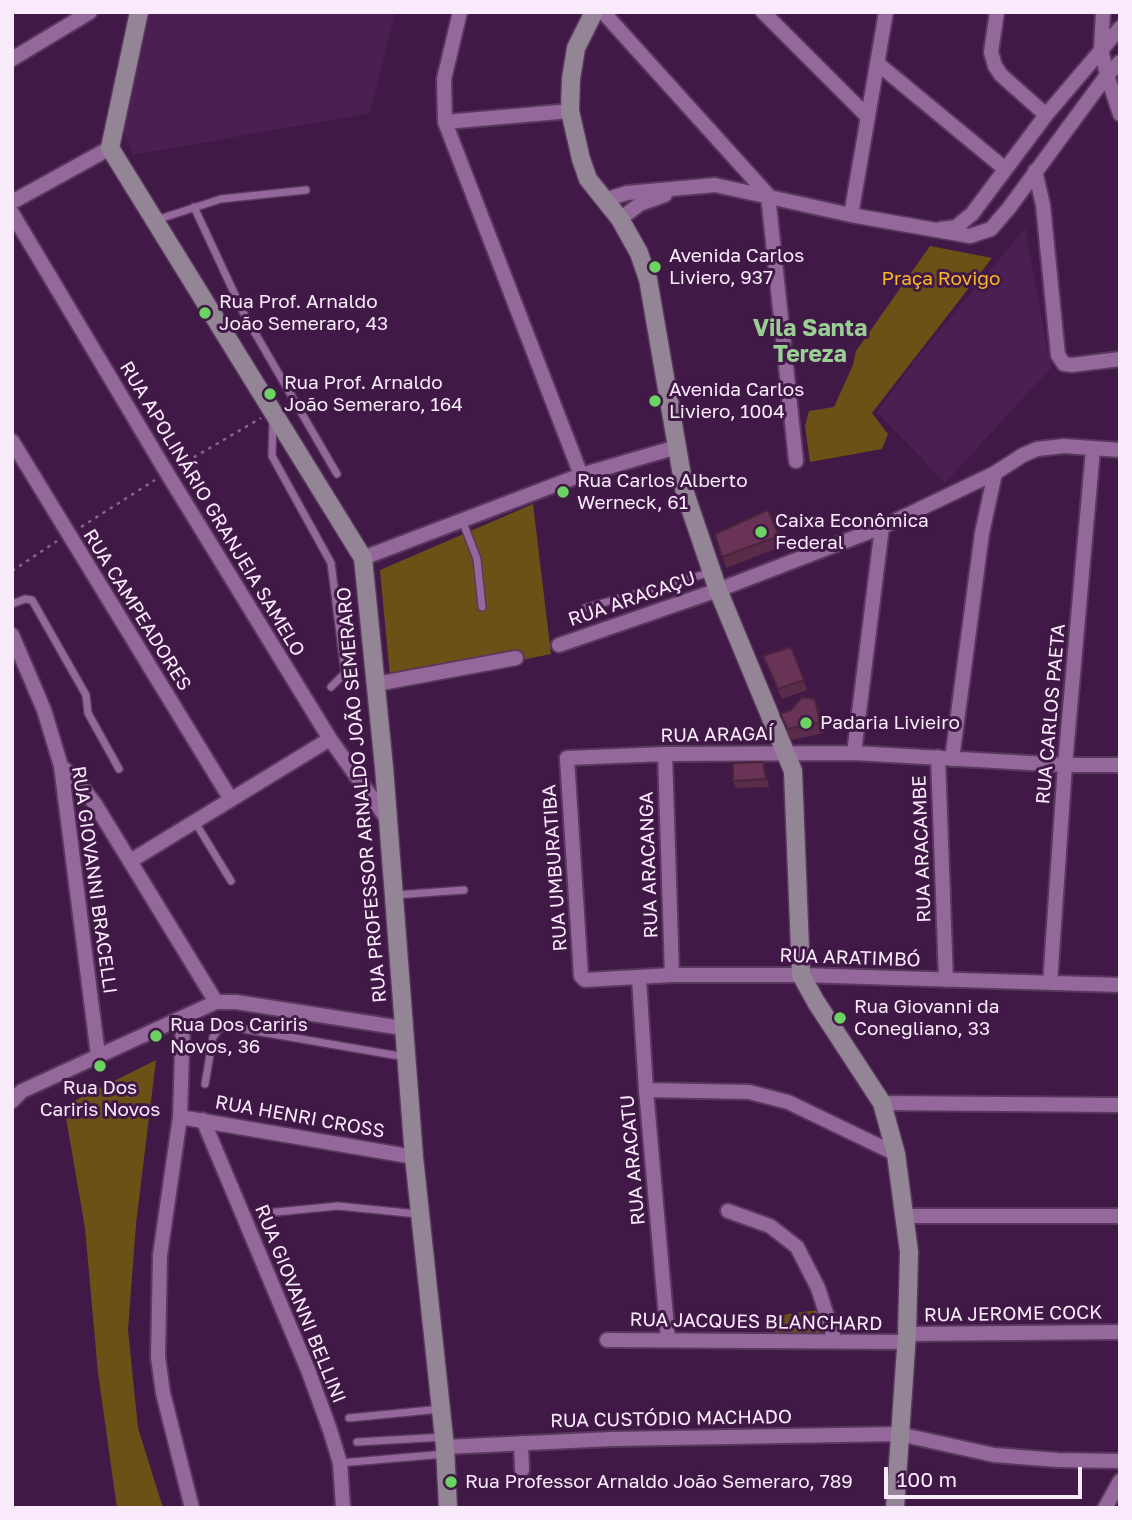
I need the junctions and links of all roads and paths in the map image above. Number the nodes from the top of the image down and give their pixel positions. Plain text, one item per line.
1 (90, 12) edge
2 (139, 12) edge
3 (460, 12) edge
4 (594, 12) edge
5 (603, 12) edge
6 (763, 12) edge
7 (886, 12) edge
8 (997, 12) edge
9 (1103, 12) edge
10 (1120, 28) edge
11 (1101, 48) junction
12 (12, 59) edge
13 (1120, 62) edge
14 (877, 63) junction
15 (1107, 75) junction
16 (570, 111) junction
17 (1120, 114) edge
18 (1046, 115) junction
19 (868, 117) junction
20 (445, 122) junction
21 (110, 148) junction
22 (1004, 168) junction
23 (1035, 171) junction
24 (306, 190) dead end
25 (672, 190) junction
26 (768, 195) junction
27 (604, 200) junction
28 (12, 202) edge
29 (194, 208) junction
30 (12, 213) edge
31 (851, 215) junction
32 (620, 219) junction
33 (155, 220) junction
34 (940, 230) junction
35 (1120, 359) edge
36 (273, 411) junction
37 (12, 441) edge
38 (677, 447) junction
39 (1093, 449) junction
40 (1120, 450) edge
41 (796, 461) dead end
42 (995, 472) junction
43 (167, 473) junction
44 (337, 474) dead end
45 (581, 475) junction
46 (463, 520) junction
47 (882, 527) junction
48 (68, 534) junction
49 (363, 558) junction
50 (12, 571) edge
51 (712, 572) junction
52 (718, 590) junction
53 (12, 604) edge
54 (482, 607) dead end
55 (584, 608) dead end
56 (12, 635) edge
57 (559, 645) dead end
58 (516, 658) dead end
59 (376, 684) junction
60 (331, 687) dead end
61 (330, 739) junction
62 (786, 753) junction
63 (853, 753) junction
64 (664, 754) junction
65 (567, 758) joint
66 (945, 758) junction
67 (1065, 765) junction
68 (1120, 765) edge
69 (61, 766) junction
70 (119, 769) dead end
71 (230, 798) junction
72 (387, 819) junction
73 (194, 821) junction
74 (132, 860) junction
75 (231, 880) dead end
76 (464, 890) dead end
77 (393, 895) junction
78 (672, 975) junction
79 (801, 975) junction
80 (581, 976) joint
81 (639, 978) junction
82 (946, 980) junction
83 (1050, 983) junction
84 (1120, 985) edge
85 (216, 1002) junction
86 (183, 1018) junction
87 (402, 1028) junction
88 (98, 1055) junction
89 (405, 1057) junction
90 (205, 1084) dead end
91 (646, 1090) junction
92 (12, 1101) edge
93 (882, 1102) junction
94 (1120, 1105) edge
95 (180, 1117) junction
96 (203, 1119) junction
97 (896, 1154) junction
98 (414, 1157) junction
99 (728, 1211) dead end
100 (266, 1213) dead end
101 (420, 1214) junction
102 (904, 1216) junction
103 (1120, 1216) edge
104 (1120, 1332) edge
105 (906, 1338) junction
106 (668, 1339) junction
107 (607, 1340) dead end
108 (835, 1340) junction
109 (441, 1409) junction
110 (349, 1418) dead end
111 (899, 1434) junction
112 (357, 1442) dead end
113 (521, 1443) junction
114 (445, 1446) junction
115 (1120, 1461) edge
116 (340, 1463) junction
117 (522, 1470) dead end
118 (1120, 1481) edge
119 (192, 1508) edge
120 (343, 1508) edge
121 (448, 1508) edge
122 (895, 1508) edge
123 (1105, 1508) edge

1 - 12 street
2 - 21 street
3 - 20 street
4 - 16 street
5 - 26 street
6 - 19 street
7 - 14 street
8 - 18 street
9 - 11 street
10 - 11 street
11 - 15 street
11 - 18 street
13 - 15 street
14 - 19 street
14 - 22 street
15 - 17 street
15 - 23 street
16 - 20 street
16 - 27 street
18 - 22 street
19 - 31 street
20 - 45 street
21 - 28 street
21 - 33 street, RUA PROFESSOR ARNALDO JOÃO SEMERARO
22 - 34 street
23 - 34 street
23 - 35 street
24 - 29 lane
25 - 26 street
25 - 27 street
25 - 32 street
26 - 31 street
26 - 41 street
27 - 32 street
29 - 33 lane
29 - 44 lane
30 - 43 street, RUA APOLINÁRIO GRANJEIA SAMELO
31 - 34 street
32 - 38 street
33 - 36 street, RUA PROFESSOR ARNALDO JOÃO SEMERARO
36 - 43 path
36 - 49 street, RUA PROFESSOR ARNALDO JOÃO SEMERARO
36 - 60 lane
37 - 48 street, RUA CAMPEADORES
38 - 45 street
38 - 51 street
39 - 40 street, RUA ARACAÇU
39 - 42 street, RUA ARACAÇU
39 - 67 street, RUA CARLOS PAETA
42 - 47 street, RUA ARACAÇU
42 - 66 street, RUA ARACAMBE
43 - 48 path
43 - 61 street, RUA APOLINÁRIO GRANJEIA SAMELO
45 - 46 street
46 - 49 street
46 - 54 lane
47 - 52 street, RUA ARACAÇU
47 - 63 street
48 - 50 path
48 - 71 street, RUA CAMPEADORES
49 - 59 street, RUA PROFESSOR ARNALDO JOÃO SEMERARO
51 - 52 street
51 - 55 lane
52 - 57 street, RUA ARACAÇU
52 - 62 street
53 - 70 lane
56 - 69 street, RUA GIOVANNI BRACELLI
58 - 59 street
59 - 72 street, RUA PROFESSOR ARNALDO JOÃO SEMERARO
61 - 71 street
61 - 72 street, RUA APOLINÁRIO GRANJEIA SAMELO
62 - 63 street, RUA ARAGAÍ
62 - 64 street, RUA ARAGAÍ
62 - 79 street
63 - 66 street, RUA ARAGAÍ
64 - 65 street, RUA ARAGAÍ
64 - 78 street, RUA ARACANGA
65 - 80 street, RUA UMBURATIBA
66 - 67 street, RUA ARAGAÍ
66 - 82 street, RUA ARACAMBE
67 - 68 street, RUA ARAGAÍ
67 - 83 street, RUA CARLOS PAETA
69 - 74 street
69 - 88 street, RUA GIOVANNI BRACELLI
71 - 73 street
72 - 77 street, RUA PROFESSOR ARNALDO JOÃO SEMERARO
73 - 74 street
73 - 75 lane
74 - 85 street
76 - 77 lane
77 - 87 street, RUA PROFESSOR ARNALDO JOÃO SEMERARO
78 - 79 street, RUA ARATIMBÓ
78 - 81 street, RUA ARATIMBÓ
79 - 82 street, RUA ARATIMBÓ
79 - 93 street
80 - 81 street, RUA ARATIMBÓ
81 - 91 street, RUA ARACATU
82 - 83 street, RUA ARATIMBÓ
83 - 84 street, RUA ARATIMBÓ
85 - 86 street
85 - 87 street
86 - 88 street
86 - 95 street
87 - 89 street, RUA PROFESSOR ARNALDO JOÃO SEMERARO
88 - 92 street
89 - 90 lane
89 - 98 street, RUA PROFESSOR ARNALDO JOÃO SEMERARO
91 - 97 street
91 - 106 street, RUA ARACATU
93 - 94 street
93 - 97 street
95 - 96 street, RUA HENRI CROSS
95 - 119 street
96 - 98 street, RUA HENRI CROSS
96 - 116 street, RUA GIOVANNI BELLINI
97 - 102 street
98 - 101 street, RUA PROFESSOR ARNALDO JOÃO SEMERARO
99 - 108 street
100 - 101 lane
101 - 109 street, RUA PROFESSOR ARNALDO JOÃO SEMERARO
102 - 103 street
102 - 105 street
104 - 105 street, RUA JEROME COCK
105 - 108 street, RUA JACQUES BLANCHARD
105 - 111 street
106 - 107 street, RUA JACQUES BLANCHARD
106 - 108 street, RUA JACQUES BLANCHARD
109 - 110 lane
109 - 114 street, RUA PROFESSOR ARNALDO JOÃO SEMERARO
111 - 113 street, RUA CUSTÓDIO MACHADO
111 - 115 street, RUA CUSTÓDIO MACHADO
111 - 122 street
112 - 114 lane
113 - 114 street, RUA CUSTÓDIO MACHADO
113 - 117 street
114 - 116 lane
114 - 121 street, RUA PROFESSOR ARNALDO JOÃO SEMERARO
116 - 120 street, RUA GIOVANNI BELLINI
118 - 123 street

